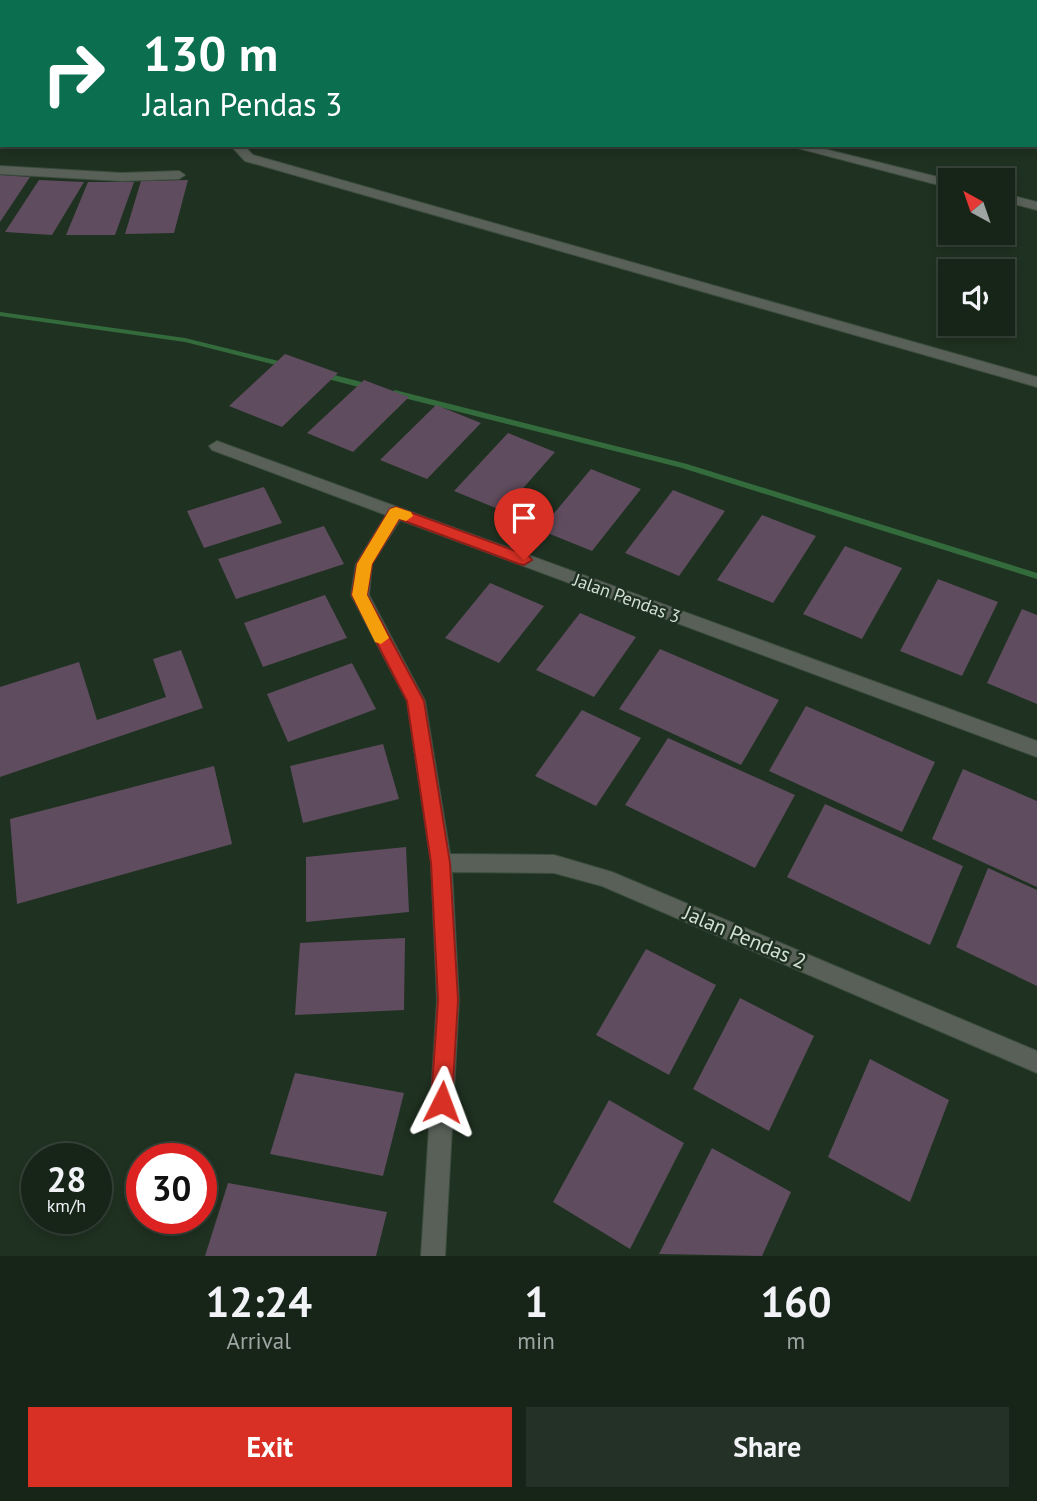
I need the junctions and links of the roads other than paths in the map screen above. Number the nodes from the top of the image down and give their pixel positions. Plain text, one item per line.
1 (238, 147) edge
2 (800, 147) edge
3 (0, 170) edge
4 (179, 175) dead end
5 (938, 181) edge
6 (1015, 200) edge
7 (1037, 206) edge
8 (1037, 382) edge
9 (217, 446) dead end
10 (396, 512) junction
11 (1037, 749) edge
12 (441, 863) junction
13 (1037, 1062) edge
14 (433, 1256) edge

1 - 8 street
2 - 5 street
3 - 4 street
6 - 7 street
9 - 10 street, Jalan Pendas 3
10 - 11 street, Jalan Pendas 3
10 - 12 street
12 - 13 street, Jalan Pendas 2
12 - 14 street

